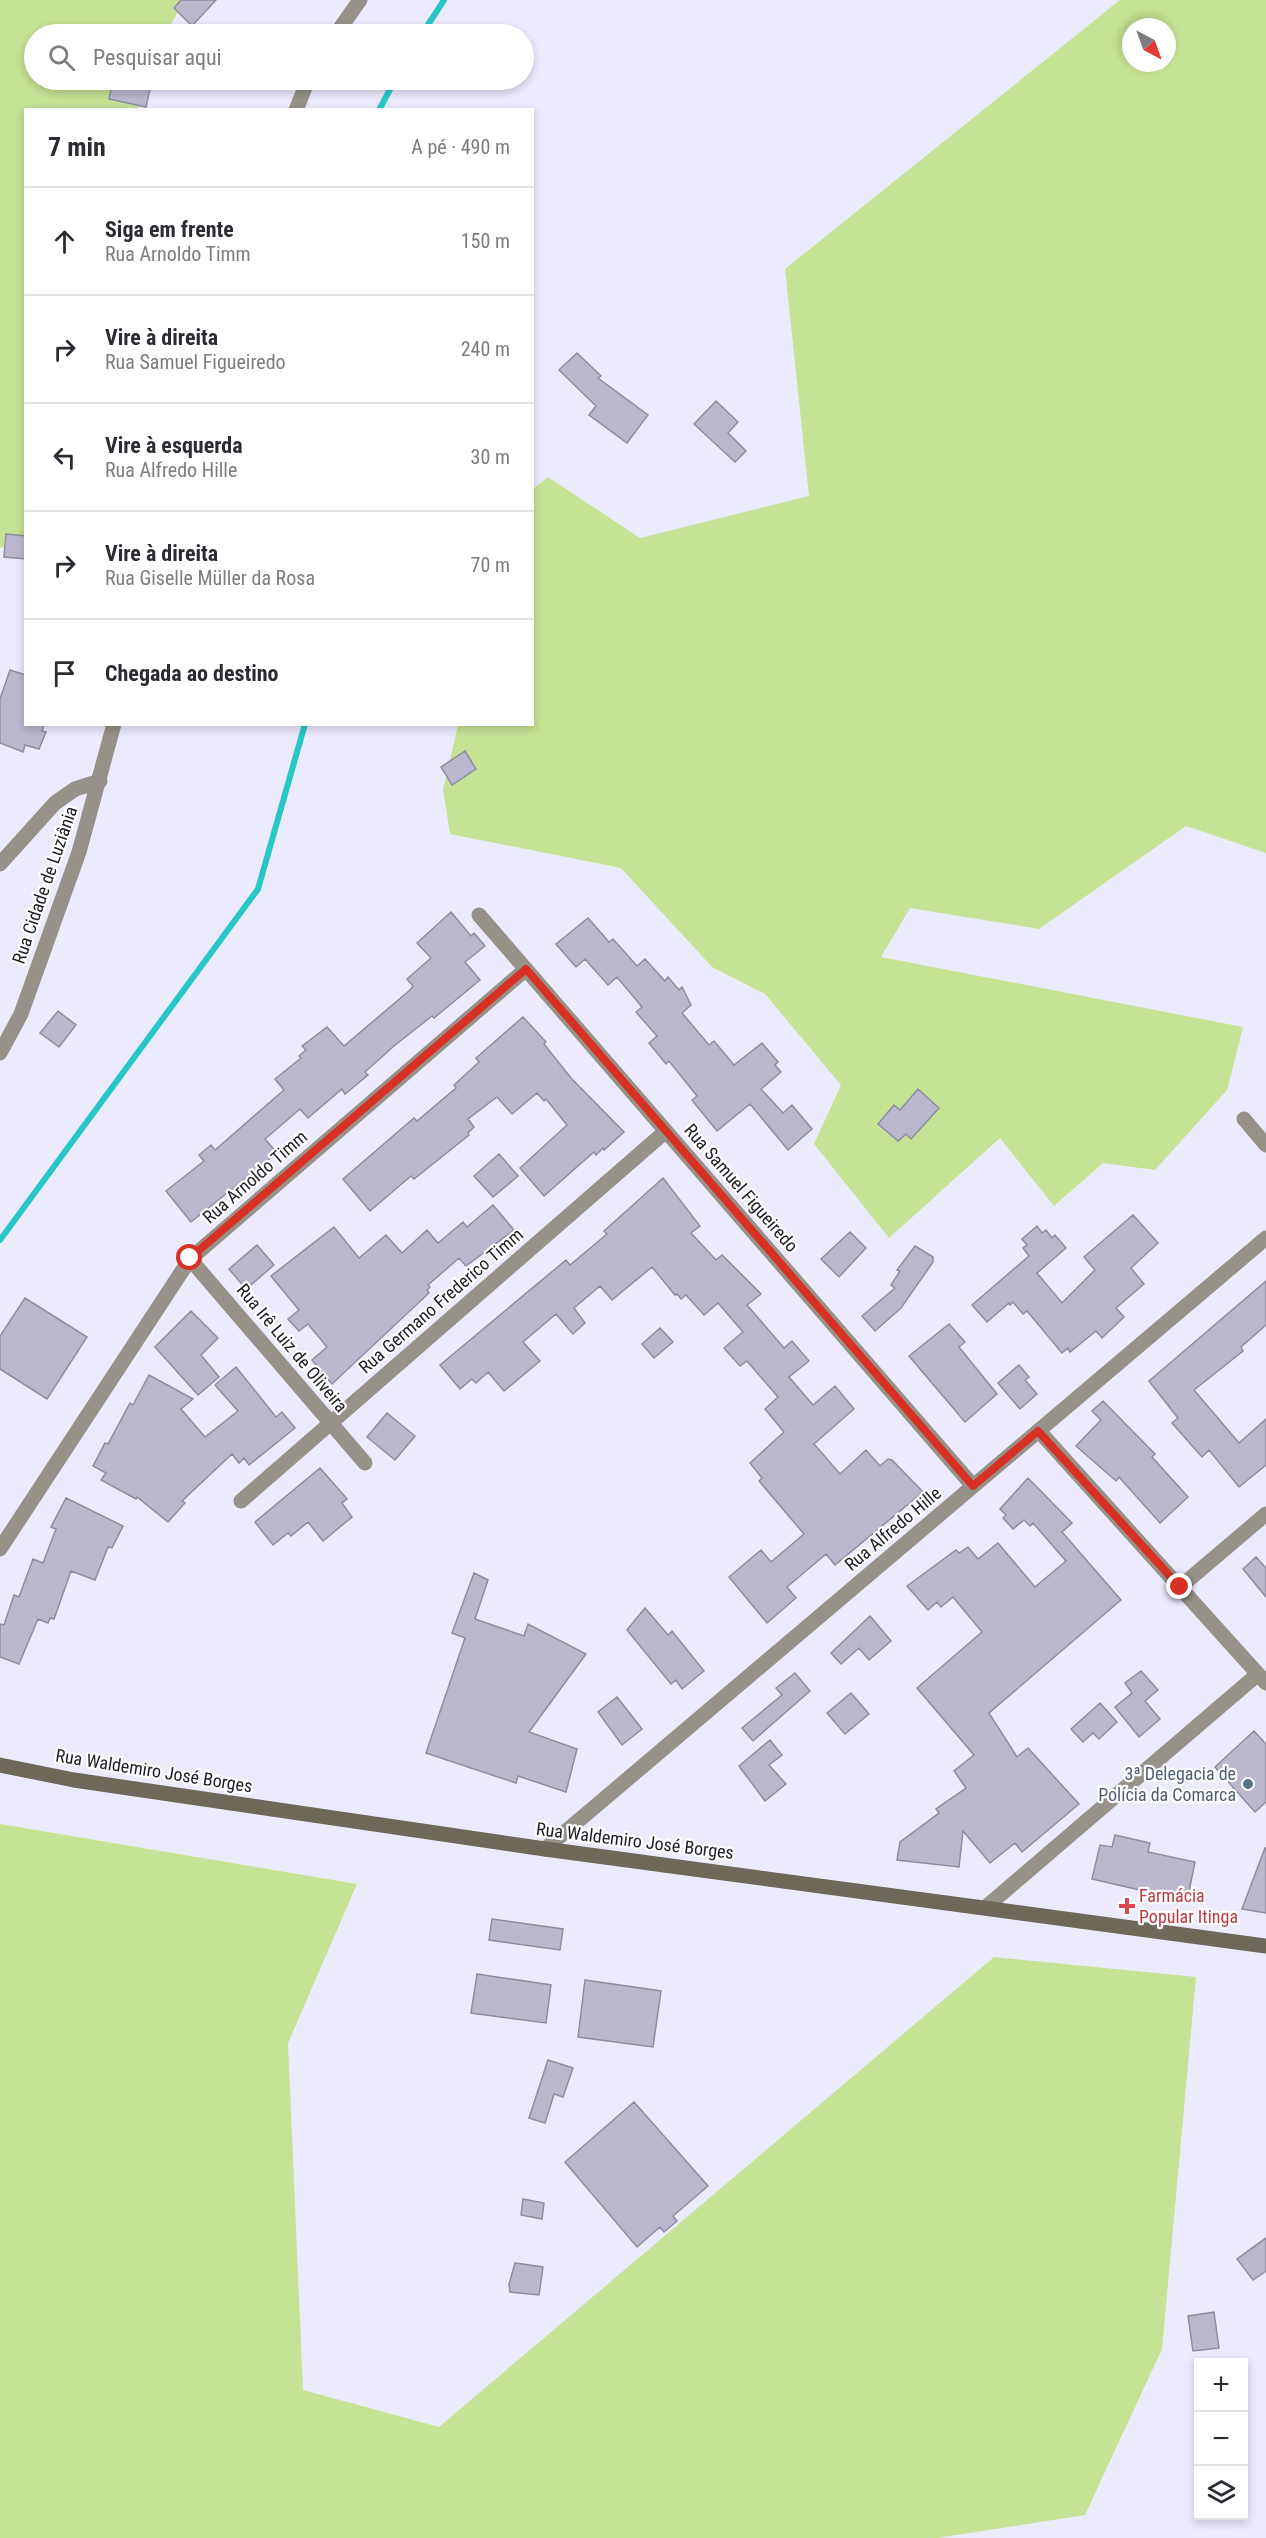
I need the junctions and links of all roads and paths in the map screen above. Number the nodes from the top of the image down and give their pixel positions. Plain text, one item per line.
1 (360, 0) edge
2 (343, 24) edge
3 (304, 90) edge
4 (297, 108) edge
5 (114, 726) edge
6 (100, 781) junction
7 (0, 864) edge
8 (479, 915) dead end
9 (526, 969) junction
10 (0, 1053) edge
11 (1244, 1119) dead end
12 (666, 1131) junction
13 (1266, 1145) edge
14 (1266, 1238) edge
15 (190, 1258) junction
16 (331, 1423) junction
17 (1038, 1431) junction
18 (365, 1463) dead end
19 (973, 1486) junction
20 (241, 1501) dead end
21 (1266, 1514) edge
22 (0, 1549) edge
23 (1180, 1587) junction
24 (1262, 1678) edge
25 (0, 1765) edge
26 (545, 1850) junction
27 (986, 1906) junction
28 (1266, 1946) edge

1 - 2 street
3 - 4 street
5 - 6 street, Rua Cidade de Luziânia
6 - 7 street
6 - 10 street, Rua Cidade de Luziânia
8 - 9 street, Rua Samuel Figueiredo
9 - 12 street, Rua Samuel Figueiredo
9 - 15 street, Rua Arnoldo Timm
11 - 13 street
12 - 16 street, Rua Germano Frederico Timm
12 - 19 street, Rua Samuel Figueiredo
14 - 17 street, Rua Alfredo Hille
15 - 16 street, Rua Irê Luiz de Oliveira
15 - 22 street, Rua Arnoldo Timm
16 - 18 street, Rua Irê Luiz de Oliveira
16 - 20 street, Rua Germano Frederico Timm
17 - 19 street, Rua Alfredo Hille
17 - 23 street
19 - 26 street, Rua Alfredo Hille
21 - 23 street
23 - 24 street
24 - 27 street
25 - 26 main road, Rua Waldemiro José Borges
26 - 27 main road, Rua Waldemiro José Borges
27 - 28 main road, Rua Waldemiro José Borges

